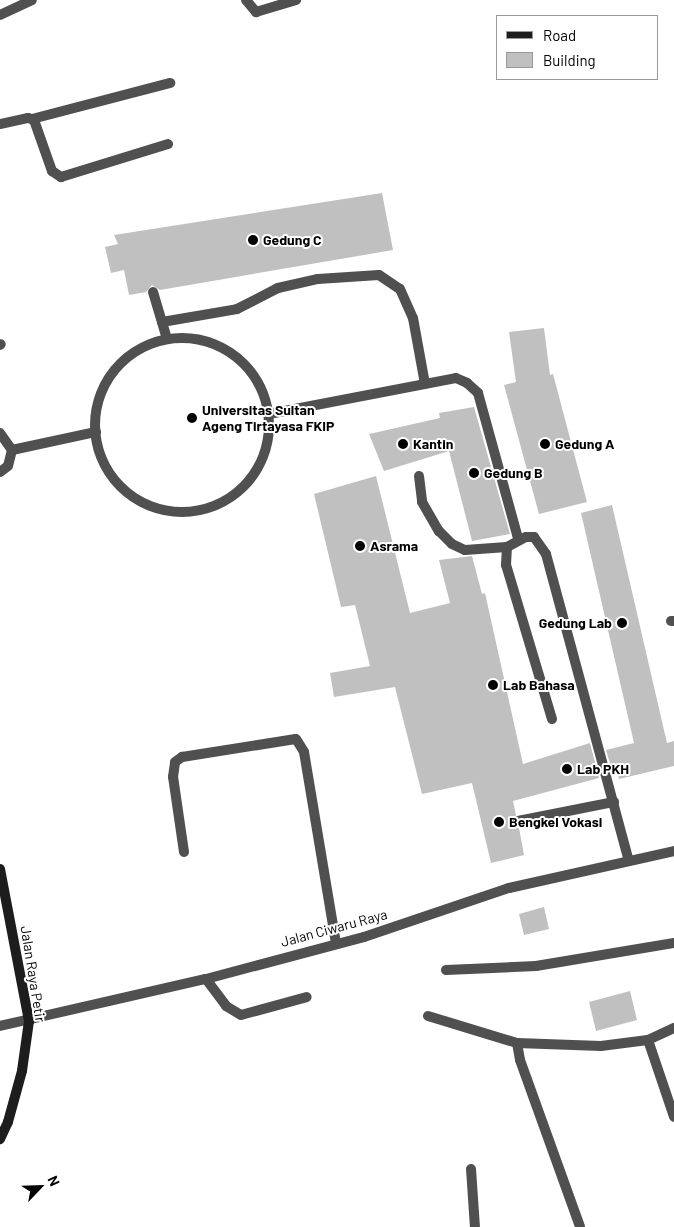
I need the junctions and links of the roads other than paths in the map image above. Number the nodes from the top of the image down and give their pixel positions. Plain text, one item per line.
1 (32, 0) edge
2 (246, 0) edge
3 (296, 0) edge
4 (0, 14) edge
5 (170, 83) dead end
6 (32, 119) junction
7 (0, 124) edge
8 (168, 144) dead end
9 (153, 292) dead end
10 (162, 322) junction
11 (167, 339) junction
12 (425, 384) junction
13 (269, 414) junction
14 (96, 432) junction
15 (0, 433) edge
16 (12, 450) junction
17 (0, 472) edge
18 (418, 476) dead end
19 (518, 538) junction
20 (507, 547) junction
21 (552, 719) dead end
22 (614, 802) junction
23 (518, 821) dead end
24 (674, 850) edge
25 (184, 852) dead end
26 (628, 861) junction
27 (0, 869) edge
28 (674, 943) edge
29 (336, 944) junction
30 (446, 970) dead end
31 (206, 979) junction
32 (307, 997) dead end
33 (428, 1016) dead end
34 (29, 1021) junction
35 (0, 1026) edge
36 (674, 1028) edge
37 (648, 1040) junction
38 (517, 1043) junction
39 (674, 1117) edge
40 (0, 1139) edge
41 (471, 1169) dead end
42 (475, 1227) edge
43 (580, 1227) edge

1 - 4 street
2 - 3 street
5 - 6 street
6 - 7 street
6 - 8 street
9 - 10 street
10 - 11 street
10 - 12 street
11 - 13 street
11 - 14 street
12 - 13 street
12 - 19 street
13 - 14 street
14 - 16 street
15 - 16 street
16 - 17 street
18 - 20 street
19 - 20 street
19 - 22 street
20 - 21 street
22 - 23 street
22 - 26 street
24 - 26 street, Jalan Ciwaru Raya
25 - 29 street
26 - 29 street, Jalan Ciwaru Raya
27 - 34 main road, Jalan Raya Petir
28 - 30 street
29 - 31 street, Jalan Ciwaru Raya
31 - 32 street
31 - 34 street, Jalan Ciwaru Raya
33 - 38 street
34 - 35 street, Jalan Ciwaru Raya
34 - 40 main road, Jalan Raya Petir
36 - 37 street
37 - 38 street
37 - 39 street
38 - 43 street
41 - 42 street

